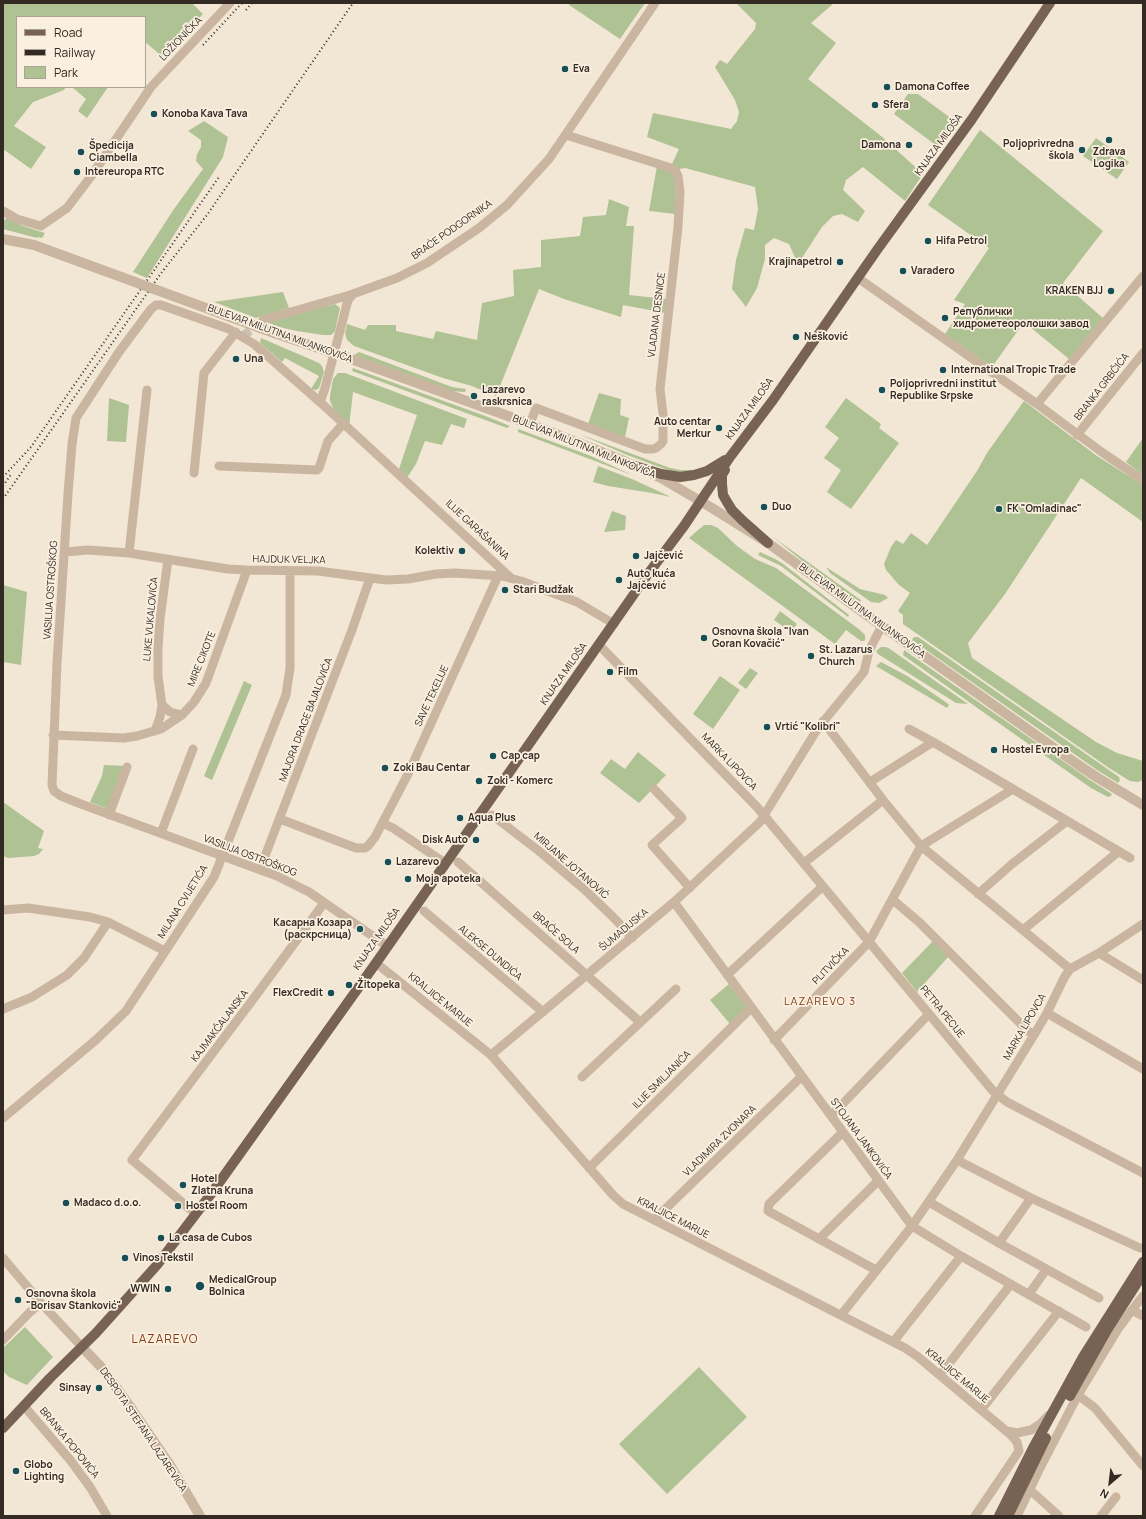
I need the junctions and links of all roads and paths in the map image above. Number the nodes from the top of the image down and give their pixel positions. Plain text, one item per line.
1 (230, 3) edge
2 (655, 3) edge
3 (1050, 3) edge
4 (566, 135) junction
5 (3, 212) edge
6 (3, 239) edge
7 (1143, 276) edge
8 (858, 278) junction
9 (353, 294) junction
10 (161, 305) joint
11 (263, 320) tunnel mouth
12 (236, 332) junction
13 (1143, 353) edge
14 (334, 354) junction
15 (147, 390) dead end
16 (320, 402) junction
17 (1037, 404) junction
18 (343, 424) junction
19 (530, 424) junction
20 (1077, 435) junction
21 (730, 457) junction
22 (219, 466) dead end
23 (635, 466) junction
24 (194, 473) dead end
25 (1143, 480) edge
26 (700, 501) junction
27 (768, 543) junction
28 (66, 552) junction
29 (129, 553) junction
30 (168, 559) junction
31 (247, 570) junction
32 (290, 571) junction
33 (498, 576) junction
34 (370, 578) junction
35 (511, 578) junction
36 (614, 624) junction
37 (882, 626) junction
38 (599, 645) junction
39 (162, 705) junction
40 (182, 715) junction
41 (823, 721) junction
42 (909, 729) dead end
43 (155, 731) junction
44 (53, 736) junction
45 (933, 742) junction
46 (194, 749) dead end
47 (127, 767) dead end
48 (870, 782) junction
49 (654, 789) dead end
50 (1013, 789) junction
51 (883, 800) junction
52 (1143, 805) edge
53 (492, 814) dead end
54 (109, 815) junction
55 (764, 816) junction
56 (280, 819) junction
57 (1067, 821) junction
58 (382, 824) junction
59 (161, 833) junction
60 (921, 846) junction
61 (1118, 852) junction
62 (222, 857) junction
63 (1130, 858) dead end
64 (458, 862) dead end
65 (445, 863) junction
66 (804, 863) junction
67 (260, 869) junction
68 (823, 886) junction
69 (690, 888) junction
70 (978, 894) junction
71 (893, 900) junction
72 (674, 902) junction
73 (324, 903) junction
74 (3, 910) edge
75 (424, 911) dead end
76 (108, 922) junction
77 (1143, 924) edge
78 (1023, 930) junction
79 (632, 938) junction
80 (869, 942) junction
81 (387, 946) junction
82 (165, 951) junction
83 (1099, 953) junction
84 (376, 963) junction
85 (1070, 969) junction
86 (588, 975) junction
87 (727, 975) junction
88 (1143, 980) edge
89 (676, 989) dead end
90 (751, 1008) junction
91 (3, 1009) edge
92 (543, 1012) junction
93 (1047, 1013) junction
94 (929, 1014) junction
95 (640, 1022) junction
96 (1034, 1035) junction
97 (774, 1040) junction
98 (491, 1055) junction
99 (1143, 1069) edge
100 (582, 1077) dead end
101 (801, 1077) junction
102 (998, 1096) junction
103 (831, 1116) junction
104 (3, 1118) edge
105 (843, 1132) junction
106 (957, 1160) junction
107 (589, 1168) junction
108 (1143, 1173) edge
109 (878, 1182) junction
110 (1031, 1198) junction
111 (929, 1202) junction
112 (196, 1214) junction
113 (654, 1220) junction
114 (912, 1226) junction
115 (819, 1239) junction
116 (999, 1243) junction
117 (1140, 1248) dead end
118 (961, 1256) junction
119 (3, 1258) edge
120 (1143, 1262) edge
121 (876, 1270) junction
122 (1046, 1270) junction
123 (1143, 1274) edge
124 (1011, 1284) junction
125 (1029, 1294) junction
126 (1143, 1296) edge
127 (1099, 1298) dead end
128 (41, 1303) junction
129 (1132, 1310) junction
130 (1059, 1311) junction
131 (841, 1315) junction
132 (1143, 1316) edge
133 (1086, 1327) dead end
134 (3, 1340) edge
135 (894, 1342) junction
136 (82, 1346) junction
137 (940, 1375) junction
138 (1078, 1396) junction
139 (24, 1406) junction
140 (981, 1410) junction
141 (1053, 1411) junction
142 (3, 1428) edge
143 (1007, 1431) junction
144 (1143, 1466) edge
145 (1029, 1489) junction
146 (1116, 1497) dead end
147 (107, 1516) edge
148 (200, 1516) edge
149 (975, 1516) edge
150 (1000, 1516) edge
151 (1008, 1516) edge
152 (1017, 1516) edge
153 (1059, 1516) edge
154 (1101, 1516) edge

1 - 5 street, LOŽIONIČKA
2 - 4 street, BRAĆE PODGORNIKA
3 - 8 main road, KNJAZA MILOŠA
4 - 9 street, BRAĆE PODGORNIKA
4 - 19 street, VLADANA DESNICE
6 - 14 street, BULEVAR MILUTINA MILANKOVIĆA, bridge
7 - 17 street
8 - 17 street, BRANKA GRBČIĆA
8 - 21 main road, KNJAZA MILOŠA
9 - 11 street, BRAĆE PODGORNIKA
9 - 14 street
10 - 12 street, ILIJE GARAŠANINA
10 - 28 street, VASILIJA OSTROŠKOG
12 - 16 street, ILIJE GARAŠANINA
12 - 24 street
13 - 20 street, BRANKA GRBČIĆA
14 - 16 street
14 - 19 street, BULEVAR MILUTINA MILANKOVIĆA
15 - 29 street
16 - 18 street, ILIJE GARAŠANINA
17 - 20 street, BRANKA GRBČIĆA
18 - 22 street
18 - 35 street, ILIJE GARAŠANINA
19 - 23 street, BULEVAR MILUTINA MILANKOVIĆA
20 - 25 street, BRANKA GRBČIĆA
21 - 23 main road
21 - 26 main road, KNJAZA MILOŠA
21 - 27 main road
23 - 26 street, BULEVAR MILUTINA MILANKOVIĆA
26 - 27 street, BULEVAR MILUTINA MILANKOVIĆA
26 - 36 main road, KNJAZA MILOŠA
27 - 37 street, BULEVAR MILUTINA MILANKOVIĆA
28 - 29 street, HAJDUK VELJKA
28 - 44 street, VASILIJA OSTROŠKOG
29 - 30 street, HAJDUK VELJKA
30 - 31 street, HAJDUK VELJKA
30 - 39 street, LUKE VUKALOVIĆA
31 - 32 street, HAJDUK VELJKA
31 - 40 street, MIRE CIKOTE
32 - 34 street, HAJDUK VELJKA
32 - 62 street, MILANA CVIJETIĆA
33 - 34 street, HAJDUK VELJKA
33 - 35 street, HAJDUK VELJKA
33 - 58 street, SAVE TEKELIJE
34 - 56 street, MAJORA DRAGE BAJALOVIĆA
35 - 36 street, ILIJE GARAŠANINA
36 - 38 main road, KNJAZA MILOŠA
37 - 41 street
37 - 52 street, BULEVAR MILUTINA MILANKOVIĆA
38 - 55 street, MARKA LIPOVCA
38 - 65 main road, KNJAZA MILOŠA
39 - 40 street
39 - 43 street, LUKE VUKALOVIĆA
40 - 43 street, MIRE CIKOTE
41 - 48 street
41 - 55 street
42 - 45 street
43 - 44 street, MIRE CIKOTE
44 - 54 street, VASILIJA OSTROŠKOG
45 - 48 street
45 - 50 street
46 - 59 street
47 - 54 street
48 - 51 street
49 - 69 street
50 - 57 street
50 - 60 street
51 - 60 street
51 - 66 street
53 - 79 street, MIRJANE JOTANOVIĆ
54 - 59 street, VASILIJA OSTROŠKOG
55 - 66 street, PETRA PECIJE
55 - 69 street, ŠUMADIJSKA
56 - 58 street, SAVE TEKELIJE
56 - 67 street, MAJORA DRAGE BAJALOVIĆA
57 - 61 street
57 - 70 street
58 - 65 street
59 - 62 street, VASILIJA OSTROŠKOG
60 - 70 street
60 - 71 street, PLITVIČKA
61 - 63 street
61 - 78 street
62 - 67 street, VASILIJA OSTROŠKOG
62 - 82 street, MILANA CVIJETIĆA
64 - 86 street, BRAĆE SOLA
65 - 81 main road, KNJAZA MILOŠA
66 - 68 street, PETRA PECIJE
67 - 73 street, VASILIJA OSTROŠKOG
68 - 80 street, PETRA PECIJE
68 - 87 street
69 - 72 street, ŠUMADIJSKA
70 - 78 street
71 - 80 street, PLITVIČKA
71 - 96 street
72 - 79 street, ŠUMADIJSKA
72 - 87 street, STOJANA JANKOVIĆA
73 - 81 street, VASILIJA OSTROŠKOG
73 - 112 street, KAJMAKČALANSKA
74 - 76 street
75 - 92 street, ALEKSE DUNDIĆA
76 - 82 street
76 - 91 street
77 - 83 street
78 - 85 street
79 - 86 street, ŠUMADIJSKA
80 - 94 street, PETRA PECIJE
80 - 97 street, PLITVIČKA
81 - 84 main road, KNJAZA MILOŠA
82 - 104 street, MILANA CVIJETIĆA
83 - 85 street
83 - 88 street
84 - 98 street, KRALJICE MARIJE
84 - 112 main road, KNJAZA MILOŠA
85 - 93 street, MARKA LIPOVCA
86 - 92 street, ŠUMADIJSKA
86 - 95 street, BRAĆE SOLA
87 - 90 street, STOJANA JANKOVIĆA
89 - 95 street
90 - 97 street, STOJANA JANKOVIĆA
90 - 107 street, ILIJE SMILJANIĆA
92 - 98 street, ŠUMADIJSKA
93 - 96 street, MARKA LIPOVCA
93 - 99 street
94 - 102 street, PETRA PECIJE
94 - 103 street
95 - 100 street
96 - 102 street, MARKA LIPOVCA
97 - 101 street, STOJANA JANKOVIĆA
98 - 107 street, KRALJICE MARIJE
101 - 103 street, STOJANA JANKOVIĆA
101 - 113 street, VLADIMIRA ZVONARA
102 - 106 street, MARKA LIPOVCA
102 - 108 street, PETRA PECIJE
103 - 105 street, STOJANA JANKOVIĆA
105 - 109 street, STOJANA JANKOVIĆA
105 - 115 street
106 - 110 street
106 - 111 street, MARKA LIPOVCA
107 - 113 street, KRALJICE MARIJE
109 - 114 street, STOJANA JANKOVIĆA
109 - 115 street
110 - 116 street
110 - 117 street
111 - 114 street, MARKA LIPOVCA
111 - 116 street
112 - 136 main road, KNJAZA MILOŠA
113 - 131 street, KRALJICE MARIJE
114 - 118 street, STOJANA JANKOVIĆA
114 - 121 street, MARKA LIPOVCA
115 - 121 street
116 - 122 street
118 - 124 street, STOJANA JANKOVIĆA
118 - 135 street
119 - 128 street
120 - 141 main road
121 - 131 street, MARKA LIPOVCA
122 - 125 street
122 - 127 street
123 - 151 main road
124 - 125 street, STOJANA JANKOVIĆA
124 - 137 street
125 - 130 street, STOJANA JANKOVIĆA
126 - 129 street
128 - 134 street
128 - 136 street
129 - 132 street
129 - 138 street
130 - 133 street, STOJANA JANKOVIĆA
130 - 140 street
131 - 135 street, KRALJICE MARIJE
135 - 137 street, KRALJICE MARIJE
136 - 139 main road, BRANKA POPOVIĆA
136 - 148 street, DESPOTA STEFANA LAZAREVIĆA
137 - 140 street, KRALJICE MARIJE
138 - 144 street
138 - 145 street
139 - 142 main road, BRANKA POPOVIĆA
139 - 147 street, BRANKA POPOVIĆA
140 - 143 street, KRALJICE MARIJE
141 - 143 street
141 - 150 main road
143 - 149 street, KRALJICE MARIJE
145 - 152 street
145 - 153 street
146 - 154 street

